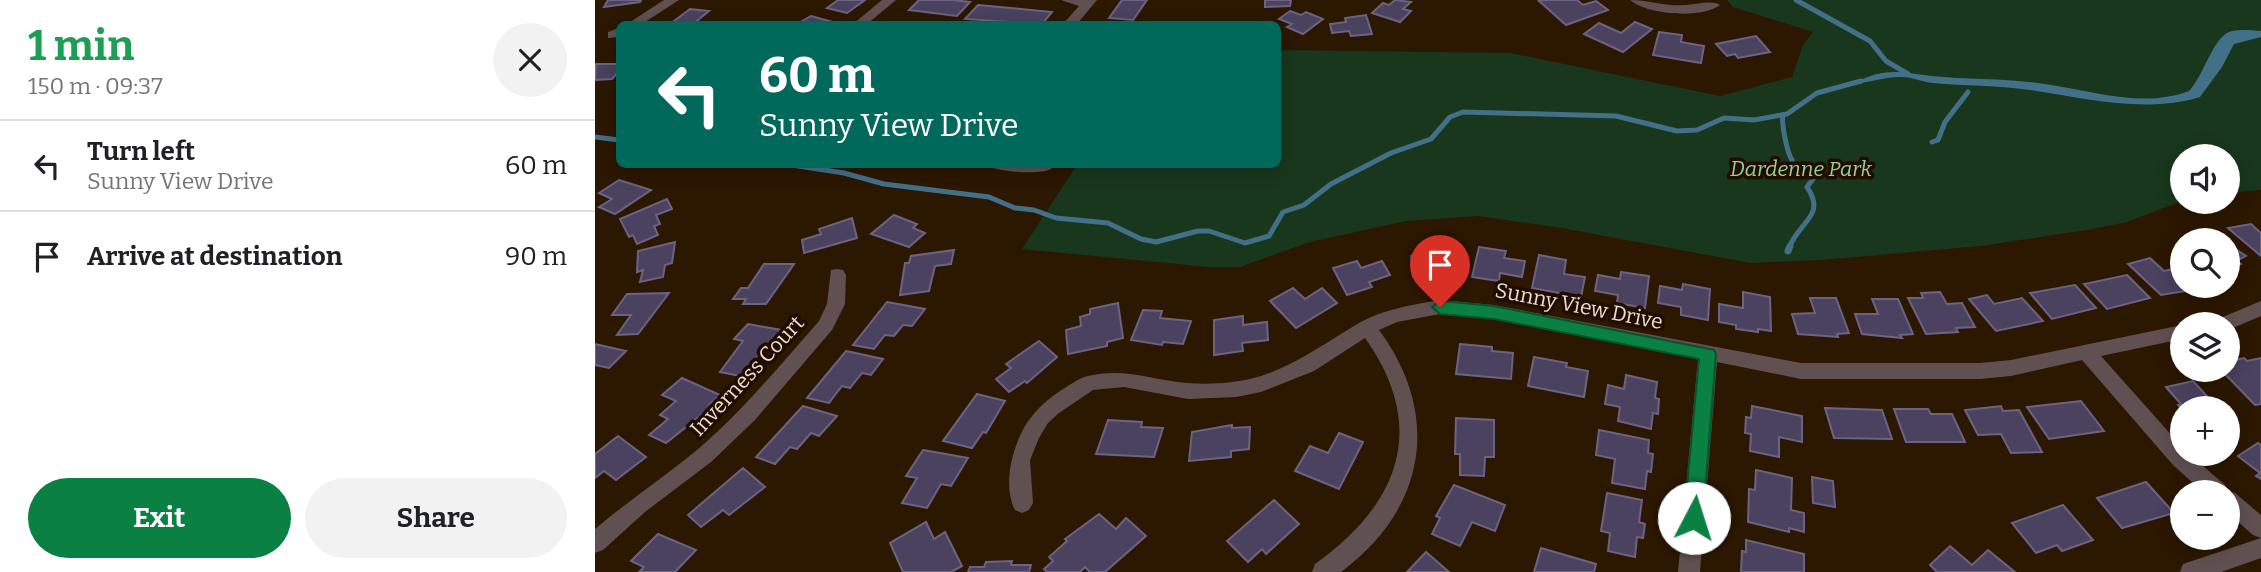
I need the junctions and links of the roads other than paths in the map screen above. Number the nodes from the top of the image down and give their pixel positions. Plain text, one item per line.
1 (673, 0) edge
2 (890, 0) edge
3 (1067, 0) edge
4 (1636, 0) edge
5 (1090, 2) edge
6 (1714, 5) dead end
7 (639, 21) edge
8 (863, 21) edge
9 (1073, 21) edge
10 (837, 275) dead end
11 (2261, 308) edge
12 (2240, 319) edge
13 (1367, 327) junction
14 (2170, 334) edge
15 (2086, 352) junction
16 (1708, 354) junction
17 (2204, 480) edge
18 (1022, 503) dead end
19 (2240, 510) edge
20 (2261, 528) edge
21 (595, 543) edge
22 (2261, 548) edge
23 (1323, 572) edge
24 (1689, 572) edge
25 (2191, 572) edge

1 - 7 street
2 - 8 street
3 - 5 street
4 - 6 street
5 - 9 street
10 - 21 street, Inverness Court
11 - 12 street
13 - 16 street, Sunny View Drive
13 - 18 street, Sunny View Drive
13 - 23 street
14 - 15 street, Sunny View Drive
15 - 16 street, Sunny View Drive
15 - 17 street
16 - 24 street
19 - 20 street
22 - 25 street

